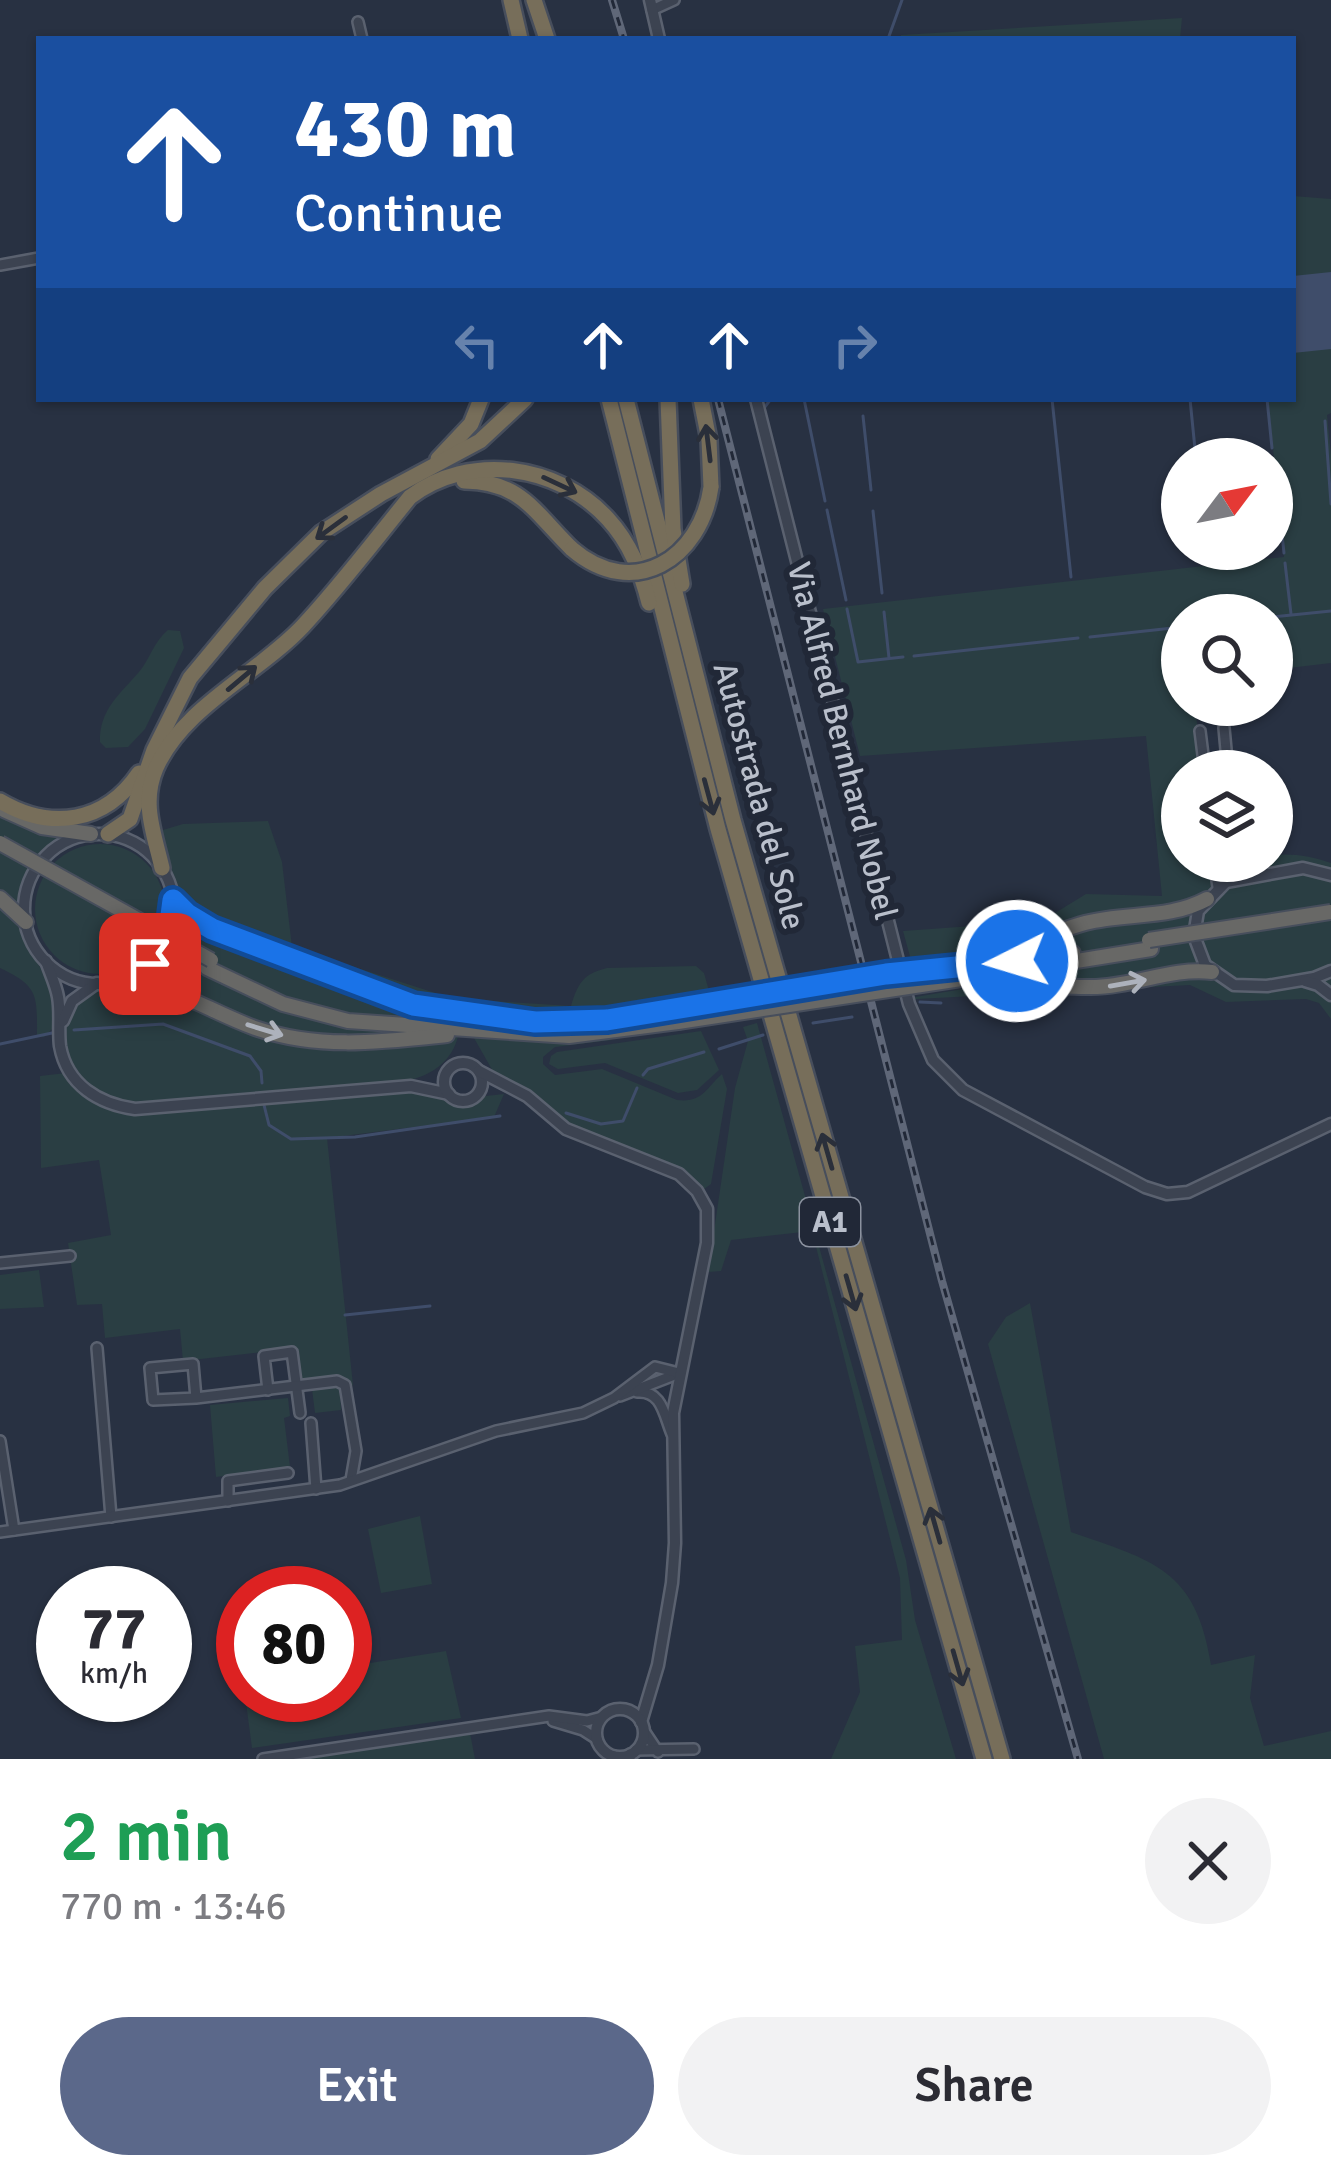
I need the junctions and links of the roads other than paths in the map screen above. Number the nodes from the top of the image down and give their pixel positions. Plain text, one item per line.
1 (511, 0) edge
2 (531, 0) edge
3 (674, 0) edge
4 (651, 5) edge
5 (358, 22) dead end
6 (361, 36) edge
7 (519, 36) edge
8 (537, 36) edge
9 (547, 36) edge
10 (658, 36) edge
11 (36, 259) edge
12 (0, 265) edge
13 (480, 402) edge
14 (522, 402) edge
15 (610, 402) edge
16 (627, 402) edge
17 (668, 402) edge
18 (702, 402) edge
19 (757, 402) edge
20 (431, 466) junction
21 (410, 497) junction
22 (680, 684) junction
23 (699, 694) junction
24 (1224, 728) dead end
25 (1201, 730) dead end
26 (154, 750) junction
27 (1203, 750) edge
28 (1226, 750) edge
29 (0, 804) edge
30 (99, 834) junction
31 (0, 843) edge
32 (0, 853) edge
33 (162, 868) junction
34 (1293, 869) edge
35 (1331, 875) edge
36 (1213, 882) edge
37 (1228, 882) edge
38 (1212, 893) junction
39 (0, 898) edge
40 (173, 900) junction
41 (1331, 916) edge
42 (26, 922) junction
43 (46, 961) junction
44 (209, 964) junction
45 (1331, 971) edge
46 (964, 972) junction
47 (1212, 972) junction
48 (1302, 980) junction
49 (116, 982) junction
50 (97, 983) junction
51 (1331, 995) edge
52 (497, 1025) junction
53 (60, 1030) junction
54 (449, 1069) junction
55 (479, 1071) junction
56 (411, 1086) junction
57 (507, 1087) junction
58 (478, 1093) junction
59 (449, 1094) junction
60 (1331, 1124) edge
61 (70, 1256) dead end
62 (0, 1263) edge
63 (97, 1348) dead end
64 (681, 1367) junction
65 (297, 1386) junction
66 (268, 1390) junction
67 (632, 1393) junction
68 (196, 1398) junction
69 (614, 1398) junction
70 (300, 1413) dead end
71 (311, 1423) dead end
72 (671, 1434) junction
73 (0, 1442) edge
74 (356, 1451) junction
75 (375, 1472) junction
76 (288, 1473) dead end
77 (351, 1481) junction
78 (316, 1489) junction
79 (228, 1501) junction
80 (110, 1517) junction
81 (14, 1530) junction
82 (0, 1532) edge
83 (658, 1655) junction
84 (622, 1709) junction
85 (602, 1717) junction
86 (542, 1718) junction
87 (642, 1727) junction
88 (598, 1741) junction
89 (694, 1749) dead end
90 (658, 1752) junction
91 (632, 1754) edge
92 (612, 1757) edge
93 (263, 1759) edge
94 (591, 1759) edge
95 (984, 1759) edge
96 (1002, 1759) edge

1 - 7 highway
2 - 8 highway
2 - 9 highway
3 - 4 street
4 - 10 street
5 - 6 street
11 - 12 street
13 - 20 highway
14 - 20 highway
15 - 22 highway, Autostrada del Sole / A1
16 - 23 highway, Autostrada del Sole / A1
17 - 23 highway
21 -> 18 highway, bridge
19 - 60 street, Via Alfred Bernhard Nobel
20 -> 26 highway
21 -> 22 highway
33 -> 21 highway
22 -> 95 highway, Autostrada del Sole / A1
96 -> 23 highway, Autostrada del Sole / A1
24 - 28 street
25 - 27 street
26 - 29 highway
26 - 30 highway
29 - 30 highway
30 - 33 street
30 - 42 street
31 - 44 highway, bridge
32 - 44 highway, bridge
33 - 40 street
34 - 35 street
36 - 38 street
37 - 38 street
38 - 46 highway
38 - 47 street
39 - 42 highway
40 - 49 street
40 - 52 highway
41 - 46 highway, bridge
42 - 43 street
43 - 50 street
43 - 53 street
44 - 52 highway
45 - 48 street
46 -> 47 highway
46 - 52 highway, bridge
47 - 48 street
48 - 51 street
49 - 50 street
49 -> 52 highway
50 - 53 street
53 - 56 street
54 - 55 street
54 - 56 street
54 - 59 street
55 - 57 street
55 - 58 street
56 - 59 street
57 - 58 street
57 - 64 street
58 - 59 street
61 - 62 street
63 - 80 street
64 - 67 street
64 - 69 street
64 - 72 street
65 - 66 street
65 - 66 street
65 - 70 street
65 - 74 street
66 - 68 street
67 - 69 street
67 - 72 street
68 - 68 street
69 - 75 street
71 - 78 street
72 - 83 street
73 - 81 street
74 - 75 street
74 - 77 street
75 - 77 street
76 - 79 street
77 - 78 street
78 - 79 street
79 - 80 street
80 - 81 street
81 - 82 street
83 - 84 street
83 - 87 street
84 - 85 street
84 - 87 street
85 - 86 street
85 - 88 street
86 - 88 street
86 - 93 street
87 - 90 street
87 - 91 street
88 - 92 street
88 - 94 street
89 - 90 street
90 - 91 street
91 - 92 street

